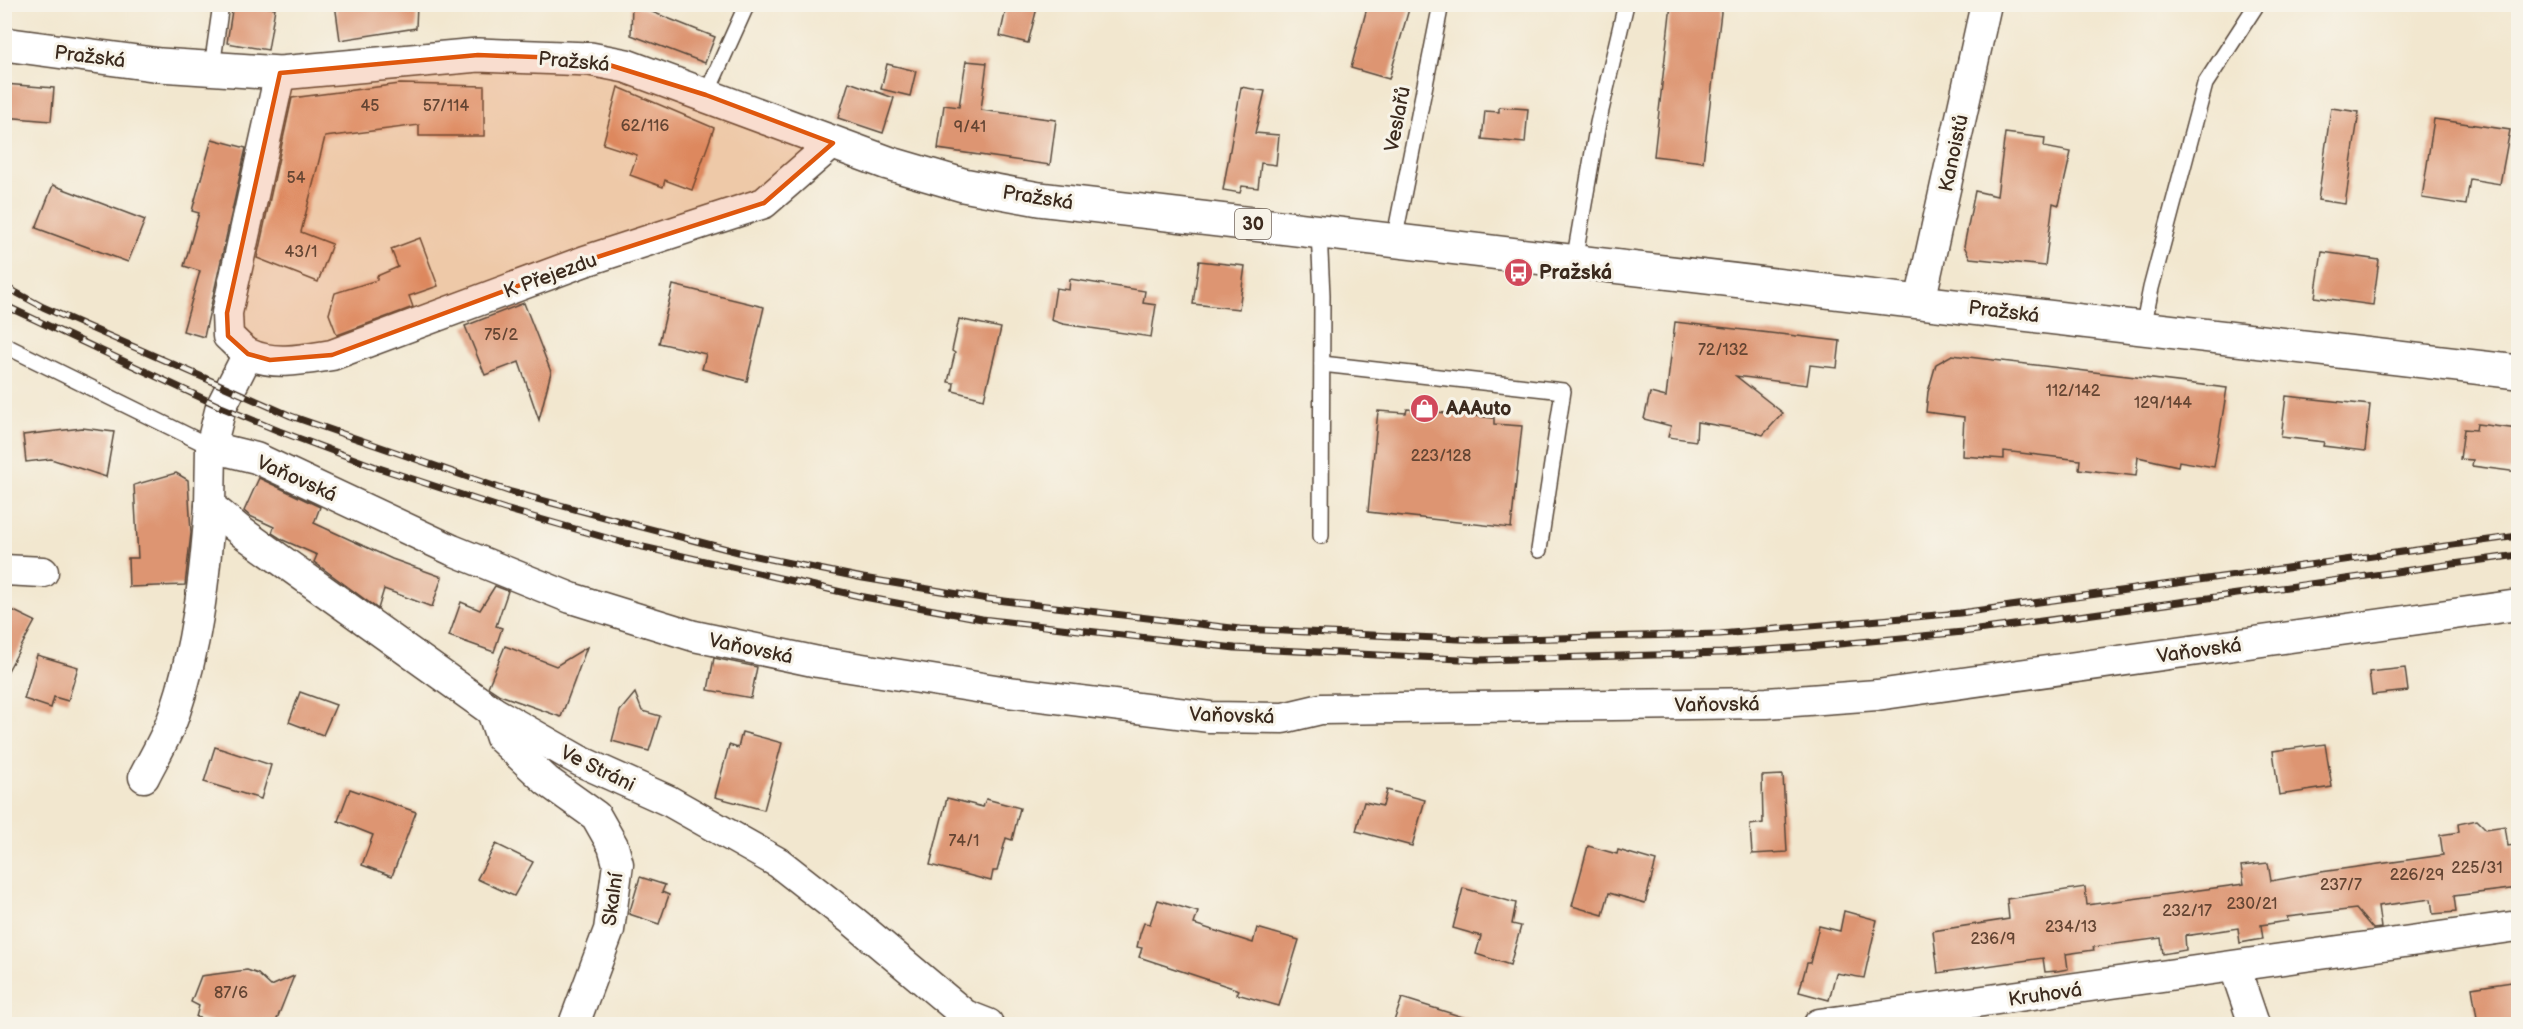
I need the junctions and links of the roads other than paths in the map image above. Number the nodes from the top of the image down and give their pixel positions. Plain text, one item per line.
1 (221, 4) edge
2 (747, 4) edge
3 (1441, 4) edge
4 (1626, 4) edge
5 (1986, 4) edge
6 (2257, 4) edge
7 (4, 44) edge
8 (212, 67) junction
9 (280, 73) junction
10 (706, 94) junction
11 (833, 143) junction
12 (1319, 232) junction
13 (1394, 241) junction
14 (1574, 262) junction
15 (1920, 302) junction
16 (2143, 328) junction
17 (4, 345) edge
18 (248, 354) junction
19 (1322, 364) junction
20 (2518, 372) edge
21 (211, 447) junction
22 (210, 506) junction
23 (1321, 536) dead end
24 (1539, 550) dead end
25 (4, 570) edge
26 (44, 572) dead end
27 (2518, 605) edge
28 (492, 711) junction
29 (144, 777) dead end
30 (2518, 926) edge
31 (2235, 968) junction
32 (574, 1024) edge
33 (988, 1024) edge
34 (1819, 1024) edge
35 (2254, 1024) edge

1 - 8 lane
2 - 10 lane
3 - 13 lane, Veslařů
4 - 14 lane
5 - 15 street, Kanoistů
6 - 16 lane
7 - 8 main road, Pražská / 30
8 - 9 main road, Pražská / 30
9 - 10 main road, Pražská / 30
9 - 18 street
10 - 11 main road, Pražská / 30
11 - 12 main road, Pražská / 30
11 - 18 street, K Přejezdu
12 - 13 main road, Pražská / 30
12 - 19 lane
13 - 14 main road, Pražská / 30
14 - 15 main road, Pražská / 30
15 - 16 main road, Pražská / 30
16 - 20 main road, Pražská / 30
17 - 21 lane, Vaňovská
18 - 21 street
19 - 23 lane
19 - 24 lane
21 - 22 street
21 - 27 street, Vaňovská
22 - 28 street, Ve Stráni
22 - 29 street
25 - 26 street
28 - 32 street, Skalní
28 - 33 street, Ve Stráni
30 - 31 street, Kruhová
31 - 34 street, Kruhová
31 - 35 street

